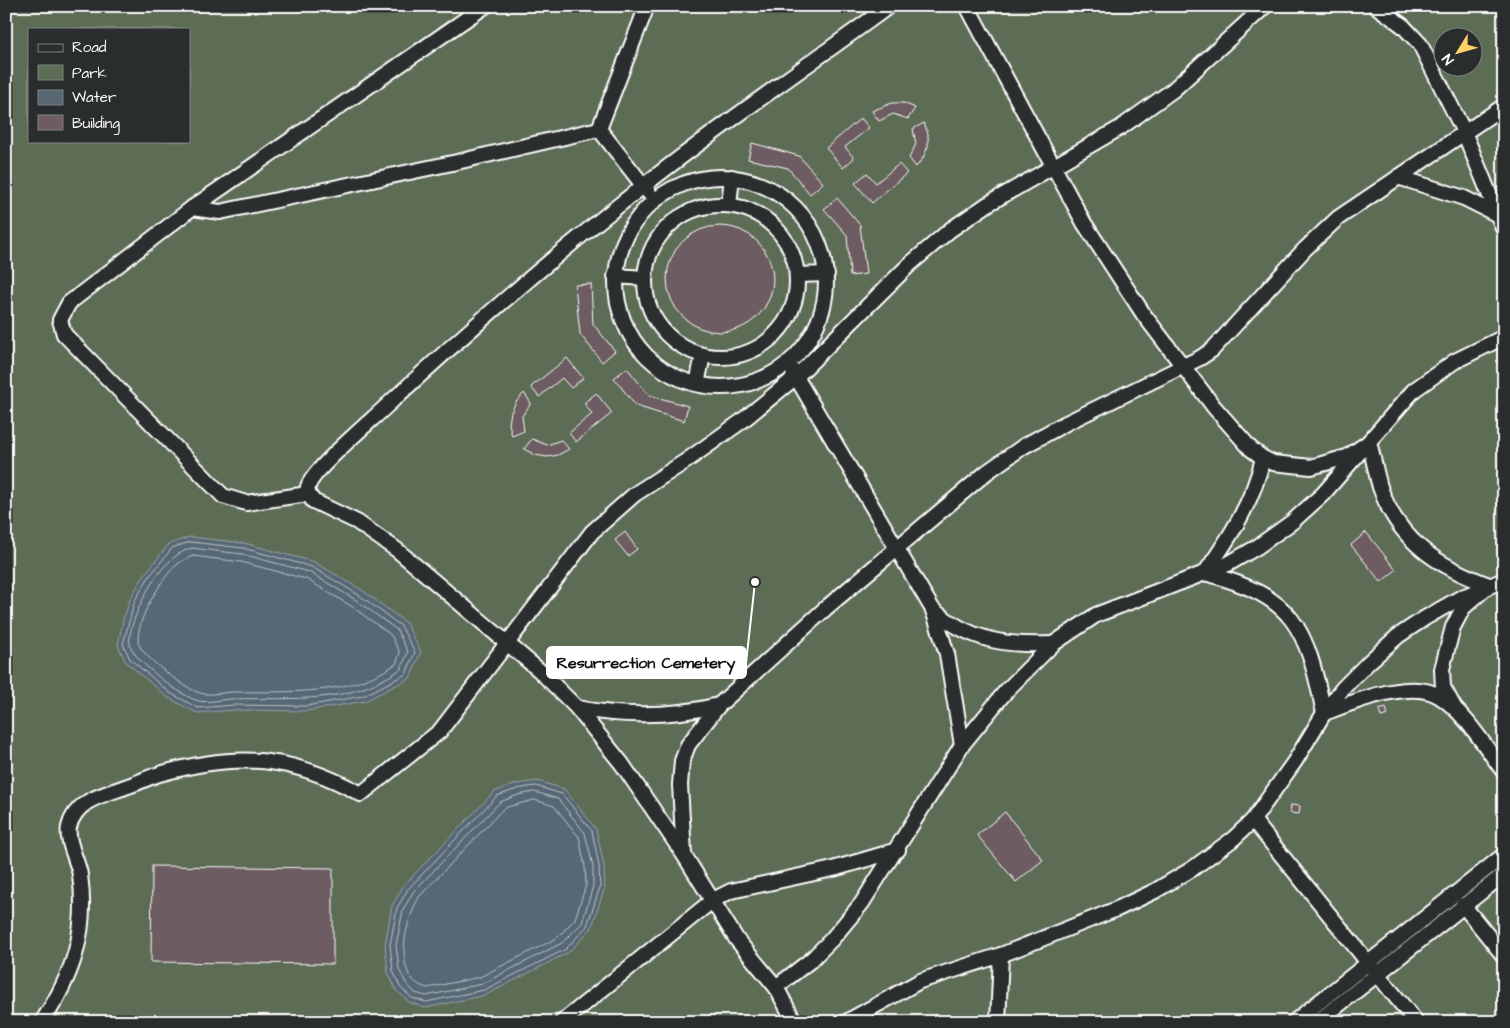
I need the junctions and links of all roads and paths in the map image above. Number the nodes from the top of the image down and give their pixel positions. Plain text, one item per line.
1 (485, 6) edge
2 (647, 6) edge
3 (890, 6) edge
4 (967, 6) edge
5 (1264, 6) edge
6 (1376, 6) edge
7 (1504, 106) edge
8 (599, 128) junction
9 (1464, 132) junction
10 (1053, 165) junction
11 (732, 177) junction
12 (1398, 177) junction
13 (643, 186) junction
14 (654, 200) junction
15 (729, 205) junction
16 (192, 208) junction
17 (1496, 214) junction
18 (1504, 230) edge
19 (827, 274) junction
20 (798, 275) junction
21 (615, 276) junction
22 (645, 278) junction
23 (1504, 338) edge
24 (702, 355) junction
25 (787, 365) junction
26 (1183, 366) junction
27 (797, 376) junction
28 (697, 384) junction
29 (1369, 442) junction
30 (1263, 458) junction
31 (308, 494) junction
32 (896, 548) junction
33 (1205, 573) junction
34 (1504, 580) edge
35 (1489, 585) junction
36 (933, 610) junction
37 (508, 643) junction
38 (1053, 644) junction
39 (720, 705) junction
40 (1454, 707) junction
41 (577, 708) junction
42 (1324, 714) junction
43 (962, 745) junction
44 (1504, 772) edge
45 (1253, 820) junction
46 (898, 850) junction
47 (684, 855) junction
48 (1504, 855) edge
49 (1504, 874) edge
50 (712, 900) junction
51 (1464, 905) junction
52 (1001, 956) junction
53 (1504, 956) edge
54 (1373, 968) junction
55 (776, 987) junction
56 (793, 1021) edge
57 (42, 1022) edge
58 (562, 1022) edge
59 (846, 1022) edge
60 (998, 1022) edge
61 (1294, 1022) edge
62 (1317, 1022) edge
63 (1416, 1022) edge

1 - 16 lane
2 - 8 lane
3 - 13 lane
4 - 10 lane
5 - 10 lane
6 - 9 lane
7 - 9 lane
8 - 13 lane
8 - 16 lane
9 - 12 lane
9 - 17 lane
10 - 26 lane
10 - 27 lane
11 - 14 lane
11 - 15 lane
11 - 19 lane
12 - 17 lane
12 - 26 lane
13 - 14 lane
13 - 31 lane
14 - 21 lane
15 - 20 lane
15 - 22 lane
16 - 31 lane
17 - 18 lane
19 - 20 lane
19 - 25 lane
20 - 24 lane
21 - 22 lane
21 - 28 lane
22 - 24 lane
23 - 29 lane
24 - 28 lane
25 - 27 lane
25 - 28 lane
26 - 30 lane
26 - 32 lane
27 - 32 lane
27 - 37 lane
29 - 30 lane
29 - 33 lane
29 - 35 lane
30 - 33 lane
31 - 37 lane
32 - 36 lane
32 - 39 lane
33 - 38 lane
33 - 42 lane
34 - 35 lane
35 - 40 lane
35 - 42 lane
36 - 38 lane
36 - 43 lane
37 - 41 lane
37 - 57 lane
38 - 43 lane
39 - 41 lane
39 - 47 lane
40 - 42 lane
40 - 44 lane
41 - 47 lane
42 - 45 lane
43 - 46 lane
45 - 52 lane
45 - 54 lane
46 - 50 lane
46 - 55 lane
47 - 50 lane
48 - 54 lane
49 - 51 lane
50 - 55 lane
50 - 58 lane
51 - 53 lane
51 - 54 lane
52 - 59 lane
52 - 60 lane
54 - 61 lane
54 - 62 lane
54 - 63 lane
55 - 56 lane

